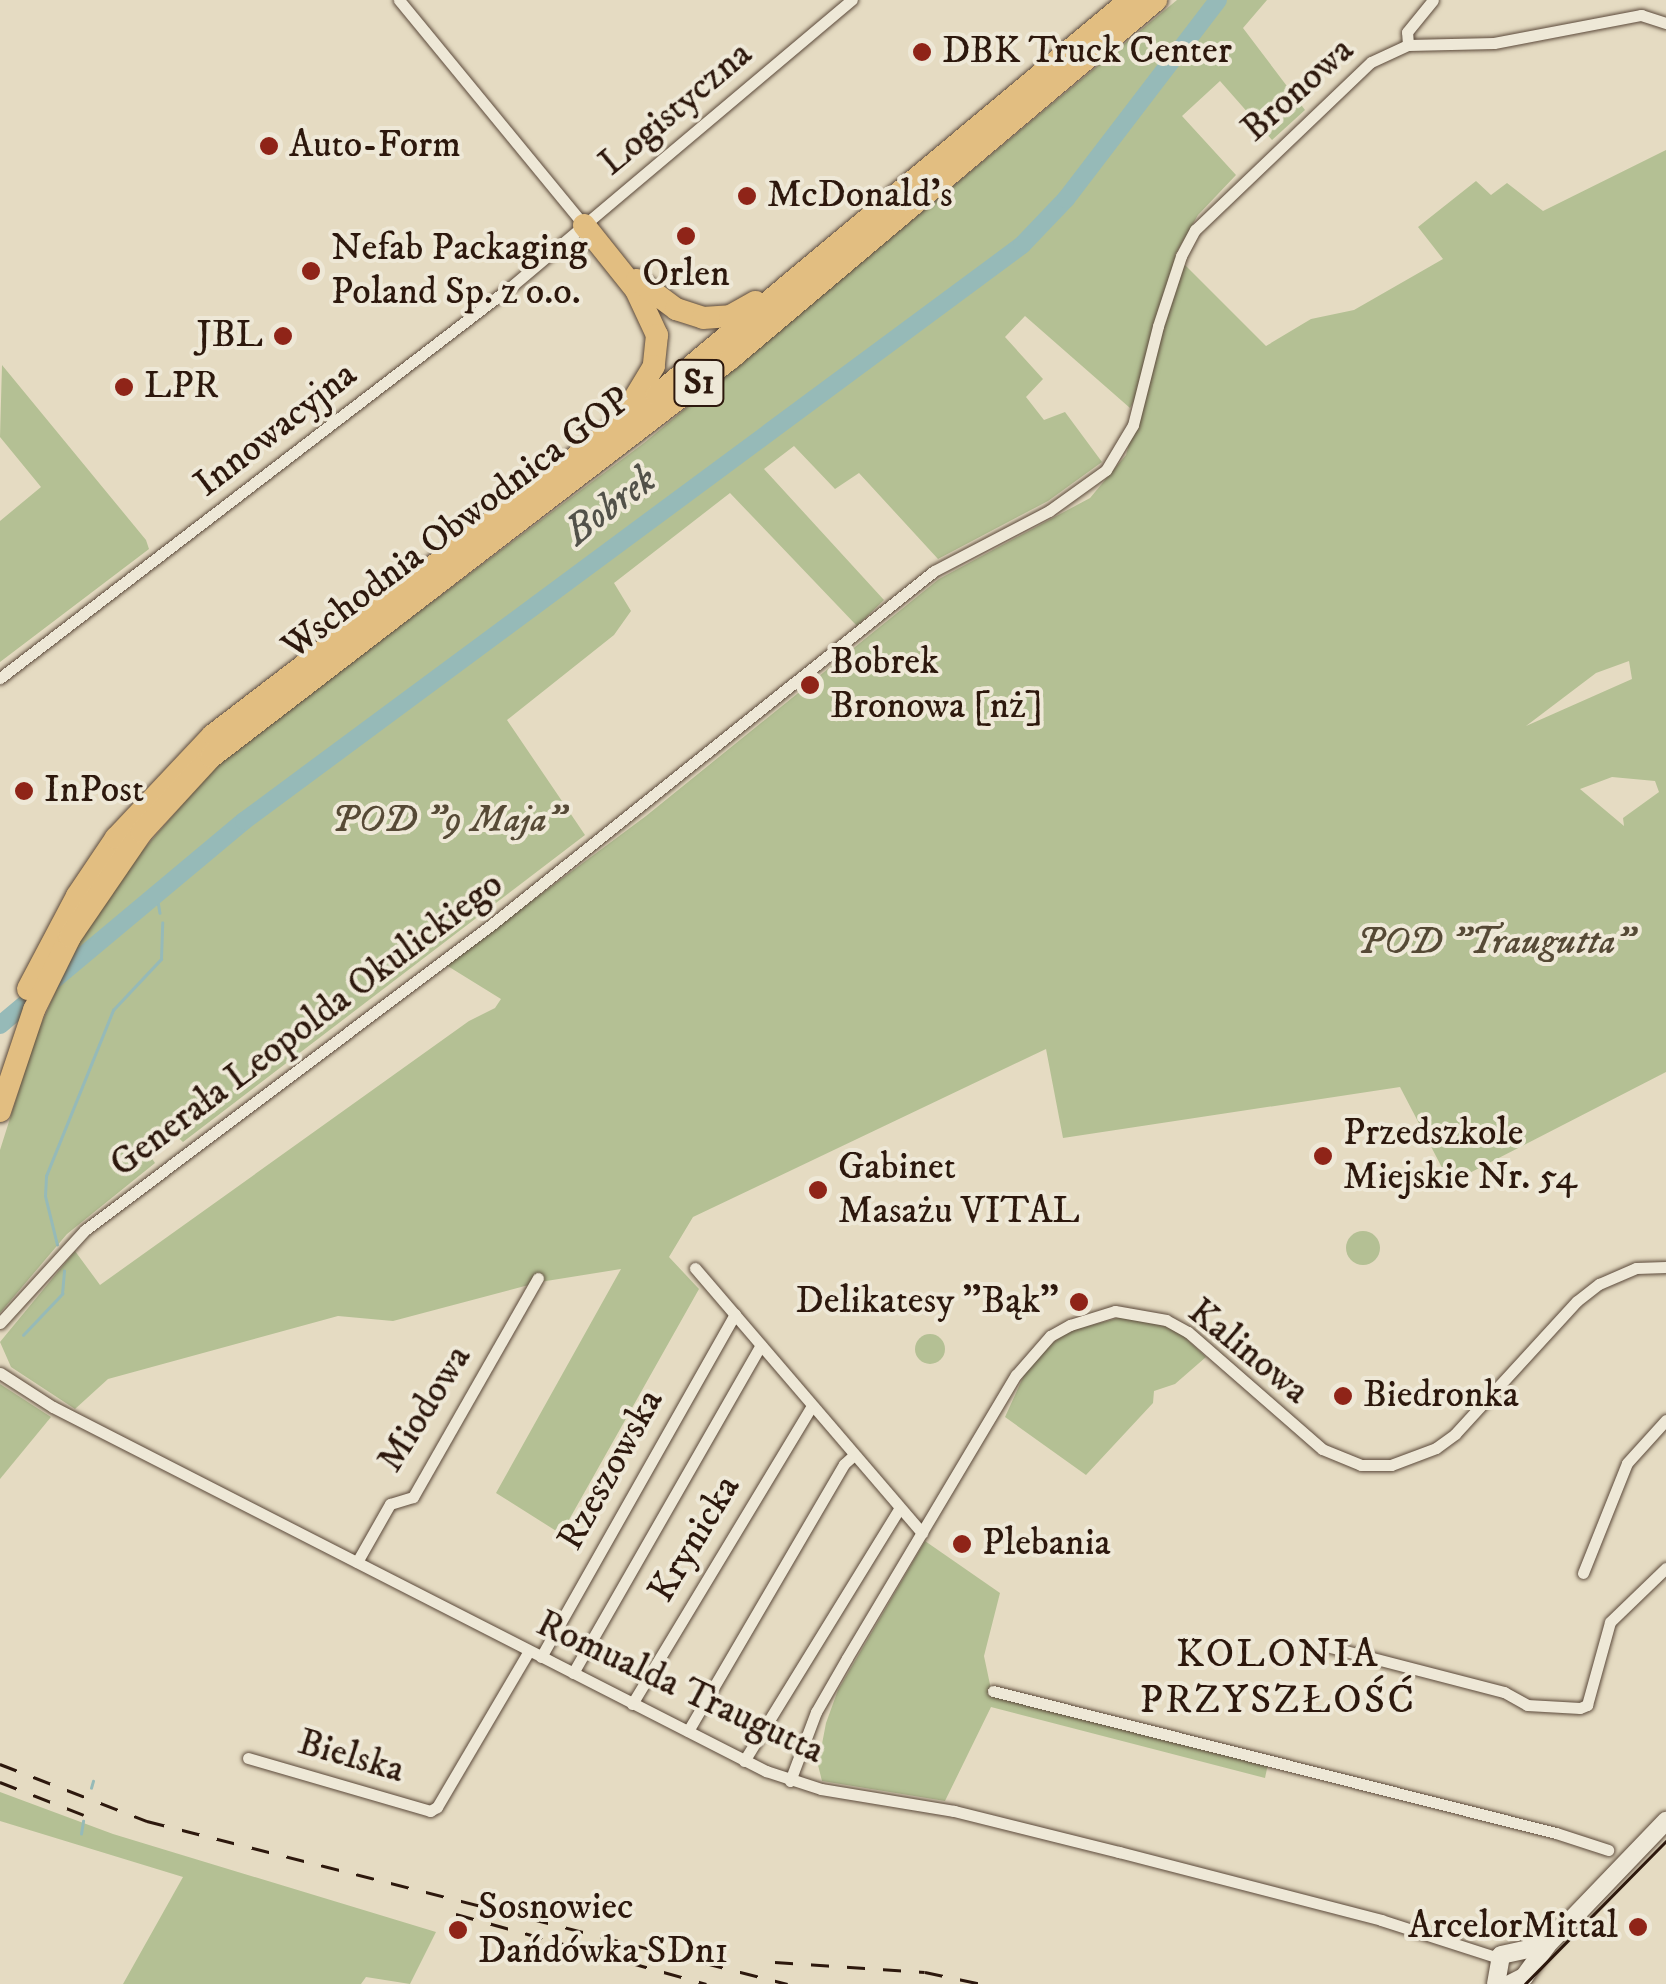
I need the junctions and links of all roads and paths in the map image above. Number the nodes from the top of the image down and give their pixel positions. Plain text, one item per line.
1 (399, 0) edge
2 (852, 0) edge
3 (1130, 0) edge
4 (1156, 0) edge
5 (1432, 0) edge
6 (1666, 23) edge
7 (1408, 44) junction
8 (584, 224) junction
9 (619, 265) junction
10 (810, 270) junction
11 (1133, 425) joint
12 (575, 459) junction
13 (0, 678) edge
14 (59, 940) junction
15 (0, 1058) edge
16 (0, 1111) edge
17 (1666, 1267) edge
18 (695, 1268) dead end
19 (538, 1278) dead end
20 (735, 1314) junction
21 (0, 1324) edge
22 (761, 1346) junction
23 (0, 1373) edge
24 (812, 1406) junction
25 (1666, 1420) edge
26 (853, 1456) junction
27 (898, 1510) junction
28 (922, 1533) junction
29 (357, 1562) junction
30 (1666, 1568) edge
31 (1583, 1574) dead end
32 (1330, 1647) dead end
33 (535, 1654) junction
34 (572, 1673) junction
35 (993, 1691) dead end
36 (632, 1704) junction
37 (688, 1732) junction
38 (248, 1758) dead end
39 (744, 1761) junction
40 (790, 1780) junction
41 (1666, 1821) edge
42 (1608, 1850) dead end
43 (1525, 1960) junction
44 (1503, 1976) edge

1 - 8 street
2 - 8 street, Logistyczna
3 - 10 highway, Wschodnia Obwodnica GOP / S1
4 - 14 highway, Wschodnia Obwodnica GOP / S1
5 - 7 street
6 - 7 street, Bronowa
7 - 11 street, Bronowa
8 - 9 highway
8 - 13 street, Innowacyjna
9 - 10 highway
9 - 12 highway
10 - 12 highway, Wschodnia Obwodnica GOP / S1
11 - 21 street, Generała Leopolda Okulickiego
12 - 14 highway, Wschodnia Obwodnica GOP / S1
14 - 15 highway, Wschodnia Obwodnica GOP / S1
14 - 16 highway, Wschodnia Obwodnica GOP / S1
17 - 28 street, Kalinowa
18 - 20 street
19 - 29 street, Miodowa
20 - 22 street
20 - 33 street, Rzeszowska
22 - 24 street
22 - 34 street
23 - 29 street, Romualda Traugutta
24 - 26 street
24 - 36 street, Krynicka
25 - 31 street
26 - 27 street
26 - 37 street
27 - 28 street
27 - 39 street
28 - 40 street, Kalinowa
29 - 33 street, Romualda Traugutta
30 - 32 street
33 - 34 street, Romualda Traugutta
33 - 38 street, Bielska
34 - 36 street, Romualda Traugutta
35 - 42 street
36 - 37 street, Romualda Traugutta
37 - 39 street, Romualda Traugutta
39 - 40 street, Romualda Traugutta
40 - 44 street, Romualda Traugutta
41 - 43 main road
43 - 44 main road
43 - 44 main road

